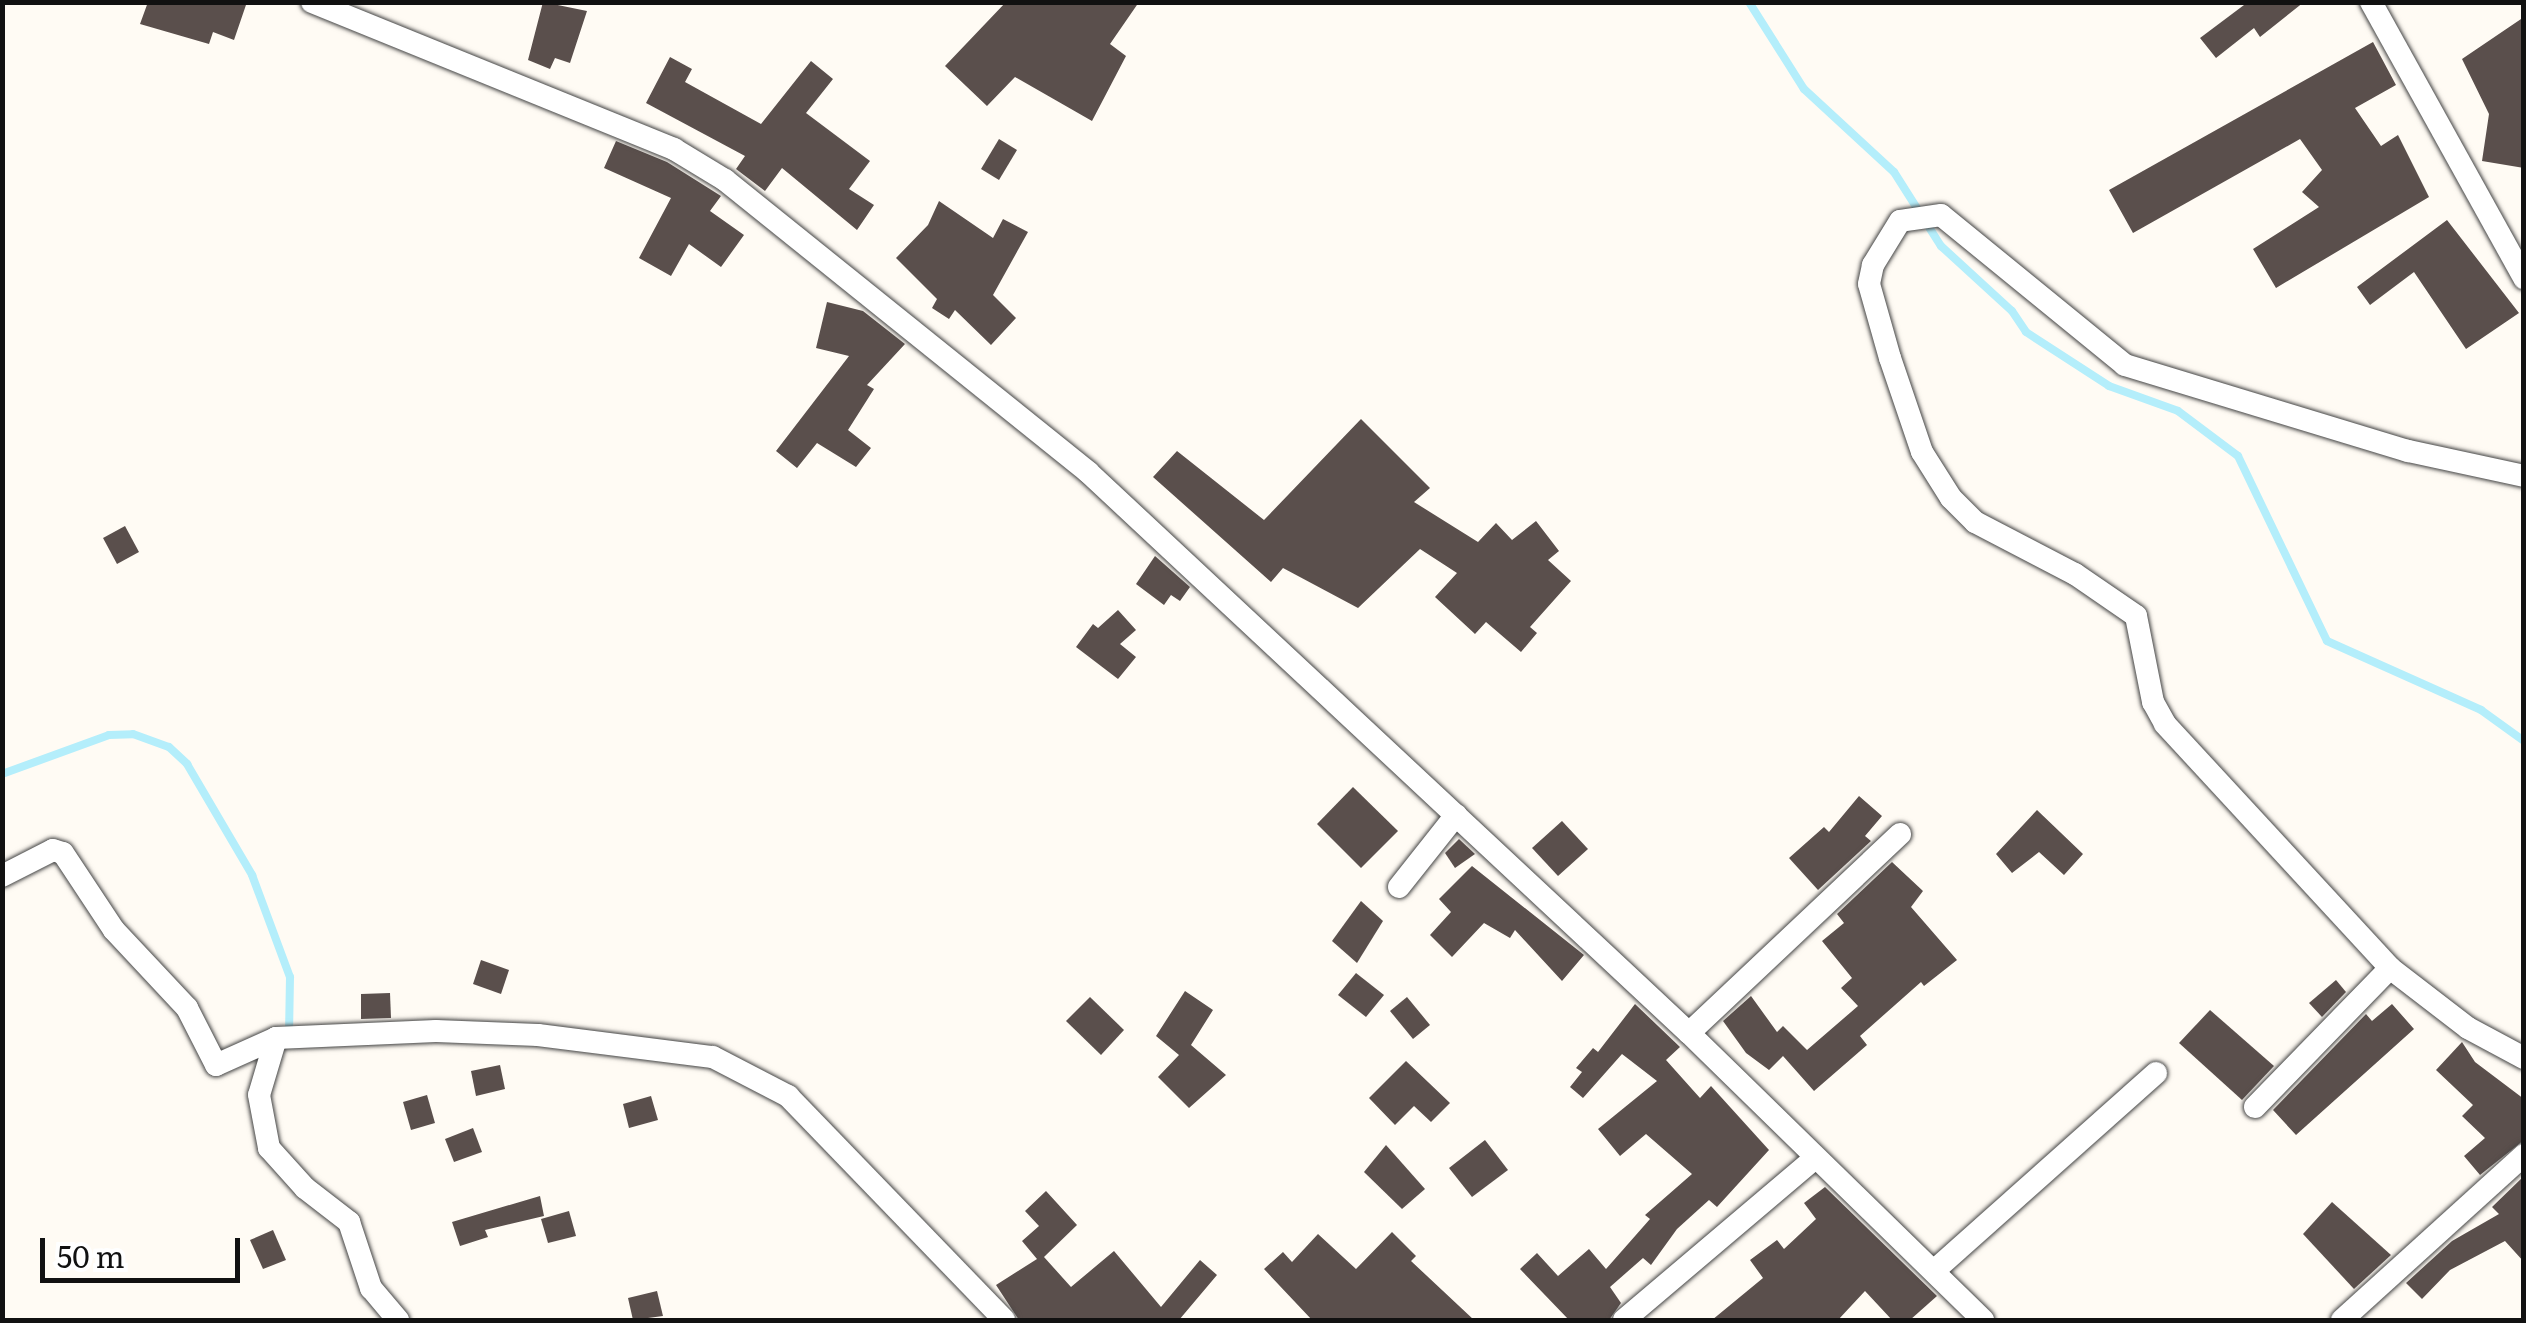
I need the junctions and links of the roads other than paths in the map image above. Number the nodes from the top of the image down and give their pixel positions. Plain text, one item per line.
1 (312, 2) edge
2 (2371, 2) edge
3 (2524, 278) edge
4 (2524, 476) edge
5 (1456, 814) junction
6 (1900, 834) dead end
7 (2, 876) edge
8 (1399, 887) dead end
9 (2390, 968) junction
10 (1689, 1033) junction
11 (276, 1038) junction
12 (2524, 1058) edge
13 (2156, 1073) dead end
14 (2255, 1107) dead end
15 (2524, 1155) edge
16 (1815, 1158) junction
17 (1935, 1270) junction
18 (398, 1320) edge
19 (1004, 1320) edge
20 (1624, 1320) edge
21 (1984, 1320) edge
22 (2342, 1320) edge

1 - 5 street
2 - 3 street
4 - 9 street
5 - 8 street
5 - 10 street
6 - 10 street
7 - 11 street
9 - 12 street
9 - 14 street
10 - 16 street
11 - 18 street
11 - 19 street
13 - 17 street
15 - 22 street
16 - 17 street
16 - 20 street
17 - 21 street

